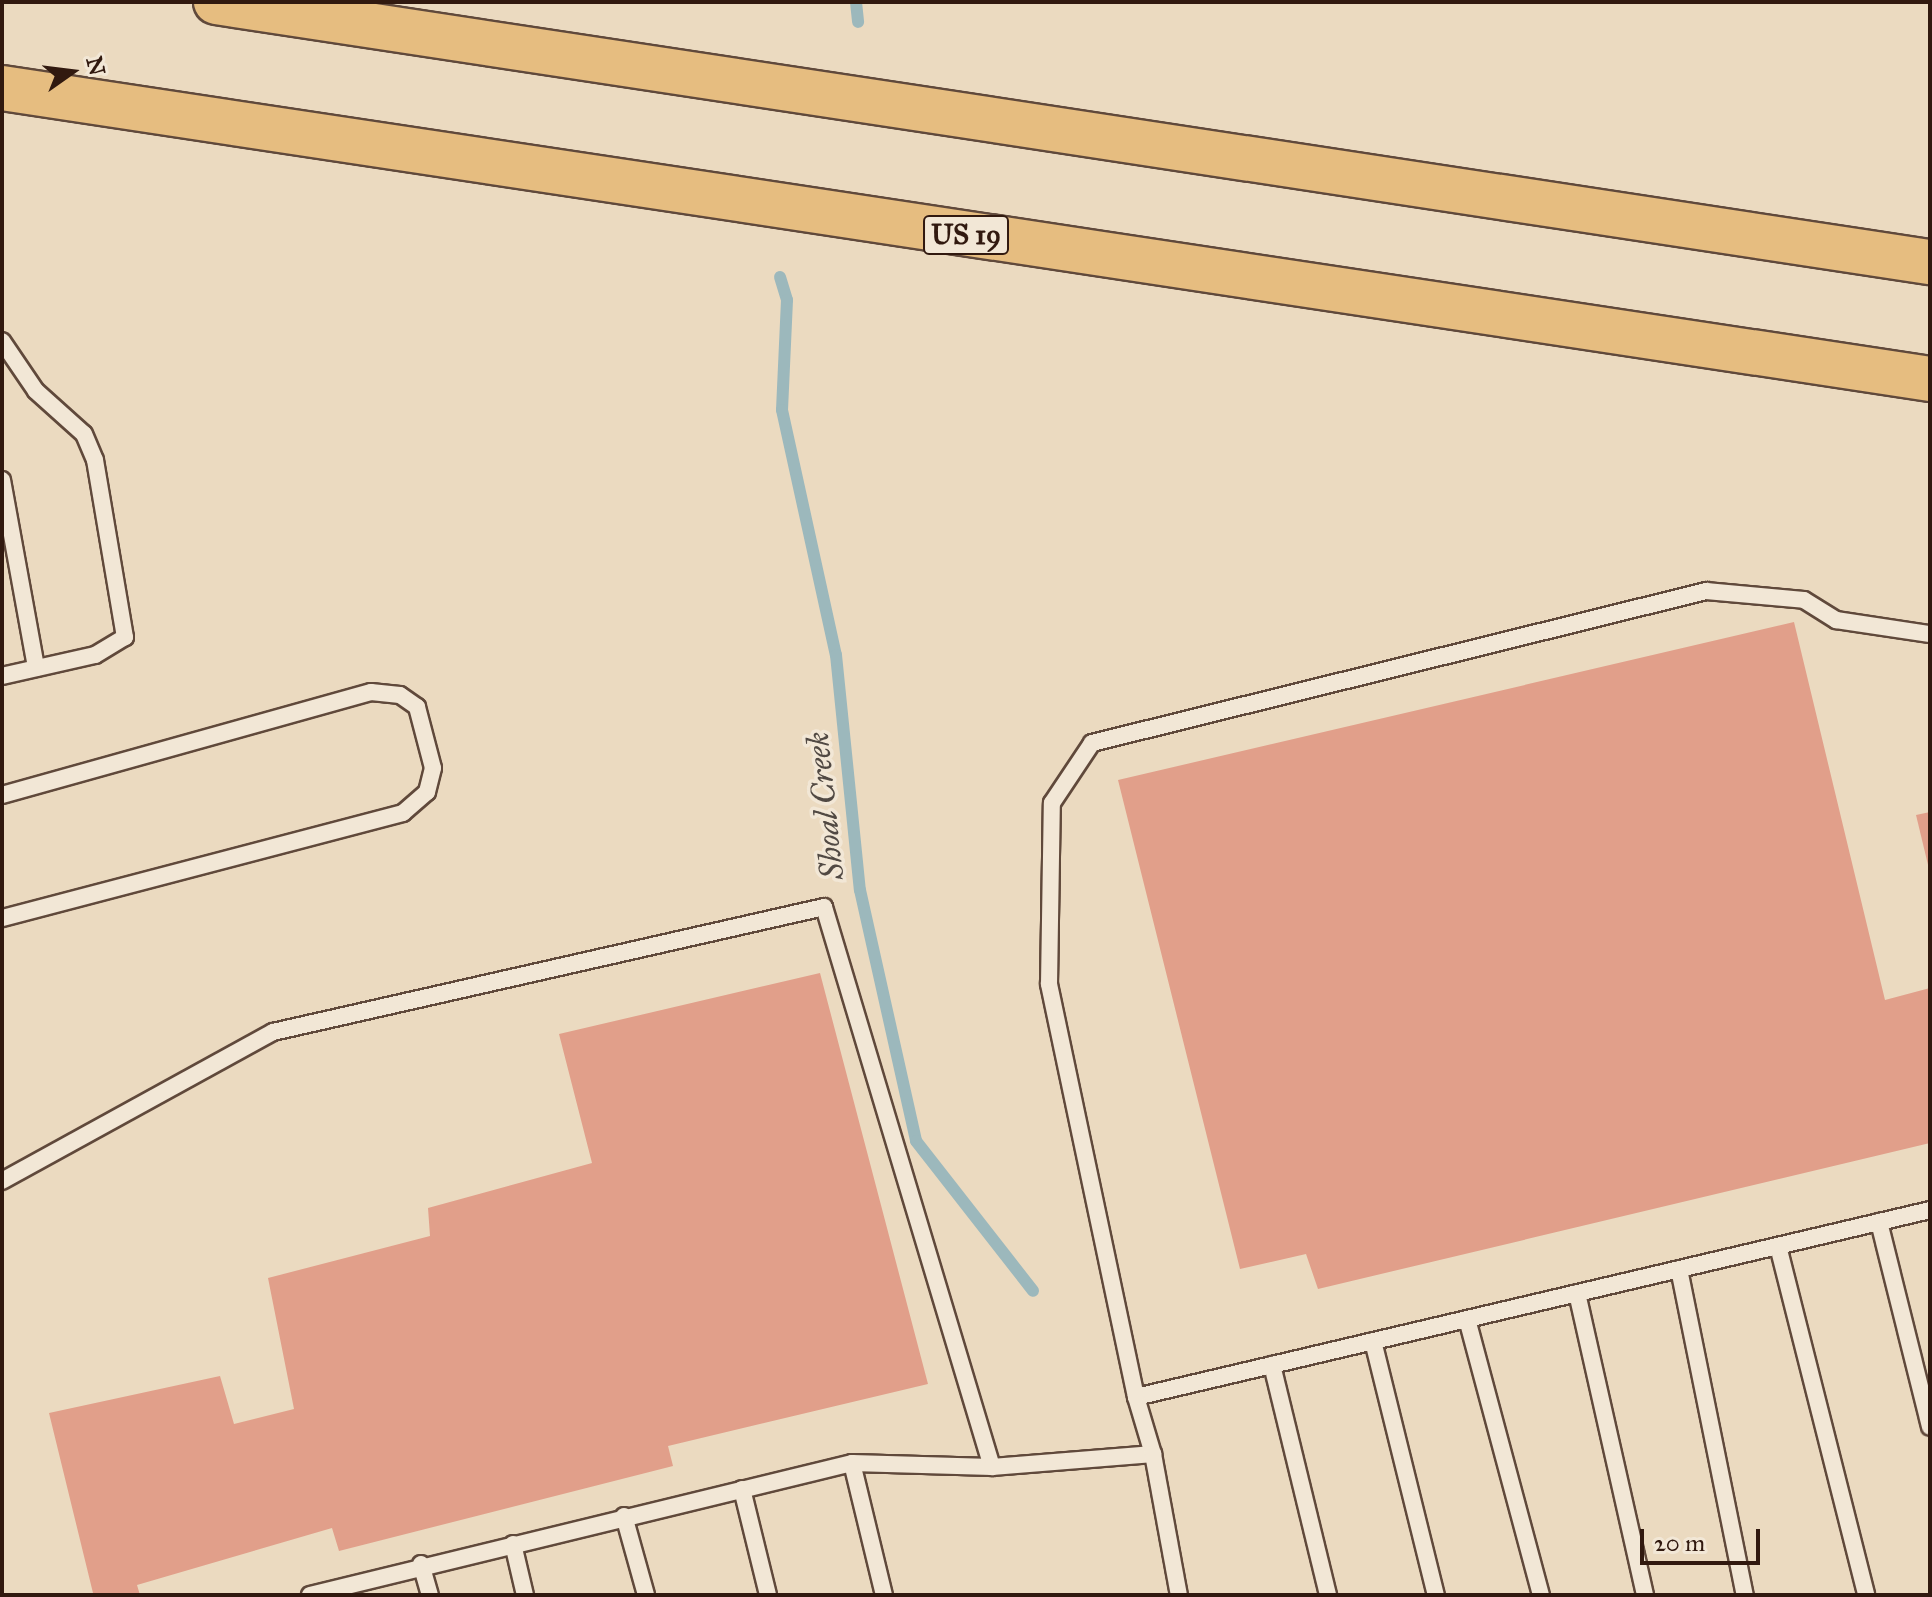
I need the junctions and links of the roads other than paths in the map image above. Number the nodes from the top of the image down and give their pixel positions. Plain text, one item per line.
1 (216, 2) edge
2 (2, 88) edge
3 (1930, 262) edge
4 (2, 341) edge
5 (1930, 379) edge
6 (2, 480) edge
7 (1930, 634) edge
8 (36, 668) junction
9 (2, 676) edge
10 (2, 795) edge
11 (2, 918) edge
12 (2, 1181) edge
13 (1930, 1210) edge
14 (1879, 1222) junction
15 (1778, 1246) junction
16 (1679, 1269) junction
17 (1577, 1293) junction
18 (1467, 1319) junction
19 (1373, 1341) junction
20 (1272, 1365) junction
21 (1136, 1397) junction
22 (1930, 1427) edge
23 (1153, 1454) junction
24 (852, 1463) junction
25 (992, 1467) junction
26 (742, 1489) junction
27 (624, 1516) junction
28 (513, 1544) junction
29 (421, 1564) junction
30 (310, 1595) edge
31 (430, 1595) edge
32 (525, 1595) edge
33 (646, 1595) edge
34 (768, 1595) edge
35 (884, 1595) edge
36 (1179, 1595) edge
37 (1328, 1595) edge
38 (1436, 1595) edge
39 (1541, 1595) edge
40 (1645, 1595) edge
41 (1745, 1595) edge
42 (1866, 1595) edge

1 - 3 highway
2 - 5 highway, US 19
4 - 8 lane
6 - 8 lane
7 - 21 lane
8 - 9 lane
10 - 11 lane
12 - 25 lane
13 - 14 lane
14 - 15 lane
14 - 22 lane
15 - 16 lane
15 - 42 lane
16 - 17 lane
16 - 41 lane
17 - 18 lane
17 - 40 lane
18 - 19 lane
18 - 39 lane
19 - 20 lane
19 - 38 lane
20 - 21 lane
20 - 37 lane
21 - 23 lane
23 - 25 lane
23 - 36 lane
24 - 25 lane
24 - 26 lane
24 - 35 lane
26 - 27 lane
26 - 34 lane
27 - 28 lane
27 - 33 lane
28 - 29 lane
28 - 32 lane
29 - 30 lane
29 - 31 lane

